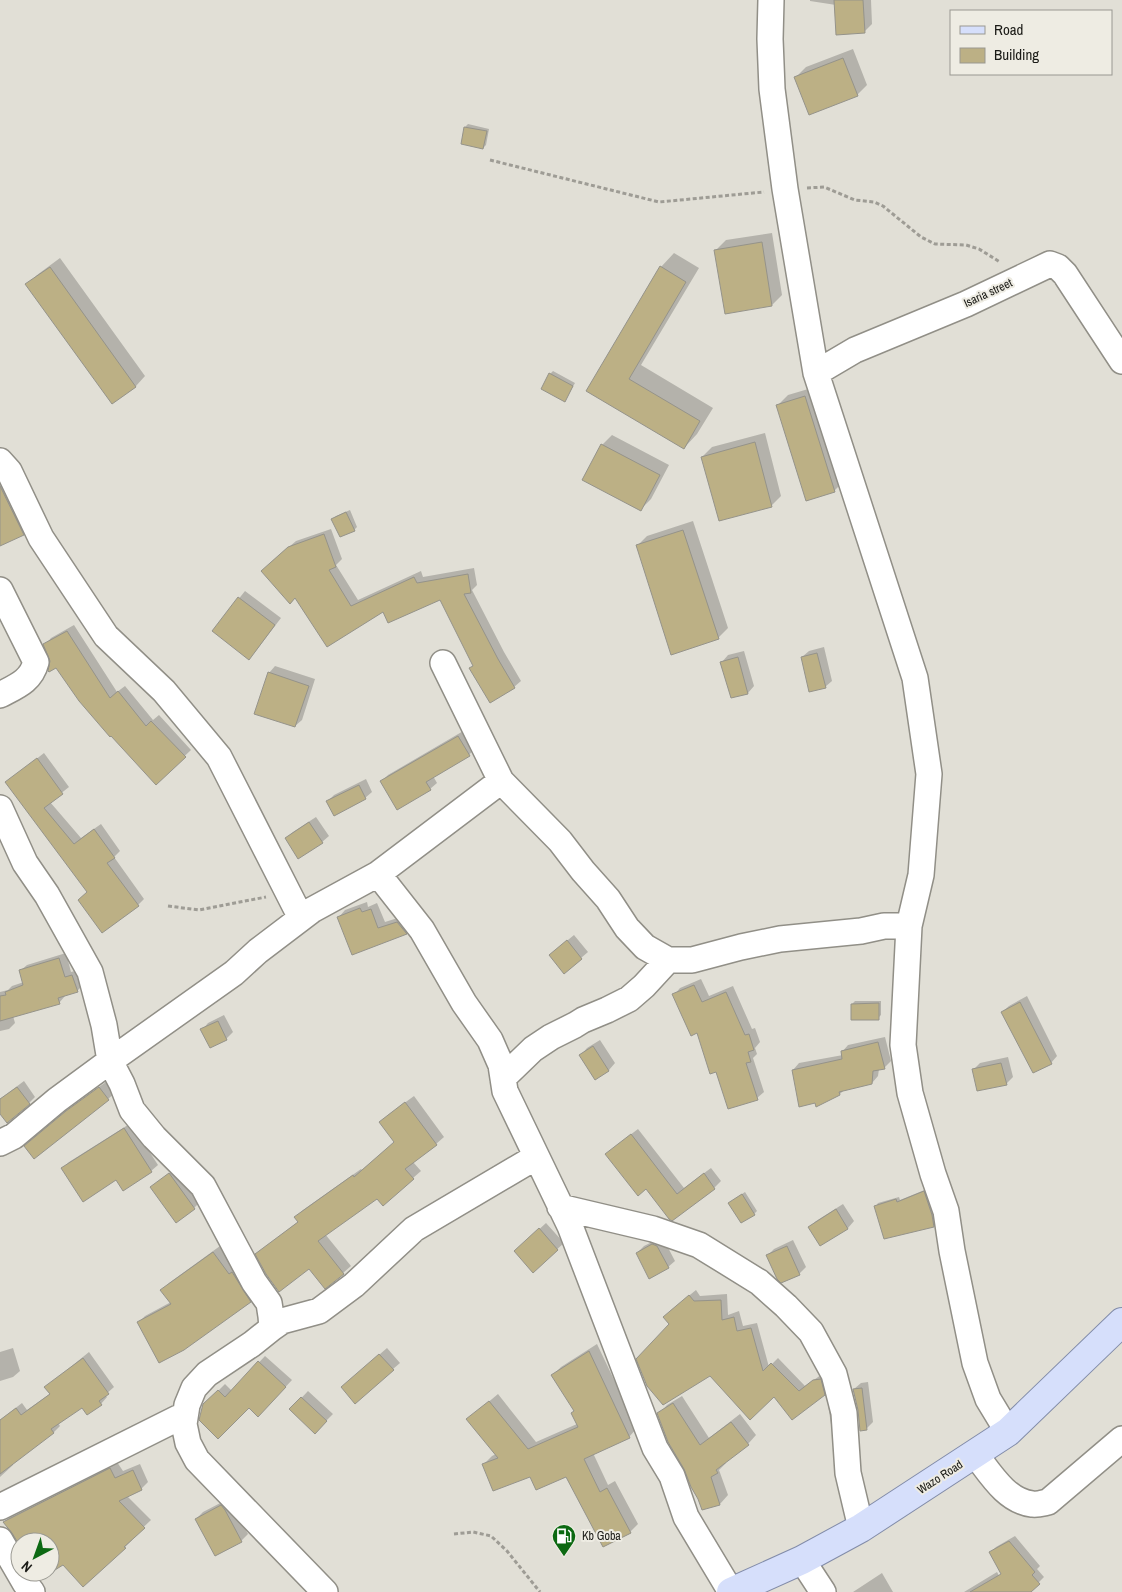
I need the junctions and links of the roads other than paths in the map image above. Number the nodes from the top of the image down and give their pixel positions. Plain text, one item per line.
1 (771, 0) edge
2 (1122, 361) edge
3 (816, 373) junction
4 (0, 462) edge
5 (0, 590) edge
6 (443, 663) dead end
7 (0, 695) edge
8 (501, 781) junction
9 (0, 808) edge
10 (378, 874) junction
11 (301, 918) junction
12 (909, 926) junction
13 (668, 960) junction
14 (110, 1061) junction
15 (503, 1078) junction
16 (0, 1143) edge
17 (536, 1157) junction
18 (560, 1207) junction
19 (1122, 1322) edge
20 (272, 1328) junction
21 (184, 1424) junction
22 (1008, 1432) junction
23 (1122, 1439) edge
24 (975, 1454) junction
25 (0, 1507) edge
26 (861, 1528) junction
27 (0, 1540) edge
28 (802, 1560) junction
29 (32, 1592) edge
30 (325, 1592) edge
31 (731, 1592) edge
32 (823, 1592) edge

1 - 3 street
2 - 3 street, Isaria street
3 - 12 street
4 - 11 street
5 - 7 street
6 - 8 street
8 - 10 street
8 - 13 street
9 - 14 street
10 - 11 street
10 - 15 street
11 - 14 street
12 - 13 street
12 - 22 street
13 - 15 street
14 - 16 street
14 - 20 street
15 - 17 street
17 - 18 street
17 - 20 street
18 - 26 street
18 - 31 street
19 - 22 main road, Wazo Road
20 - 21 street
21 - 25 street
21 - 30 street
22 - 24 main road, Wazo Road
23 - 24 street
24 - 26 main road, Wazo Road
26 - 28 main road, Wazo Road
27 - 29 street
28 - 31 main road, Wazo Road
28 - 32 street

